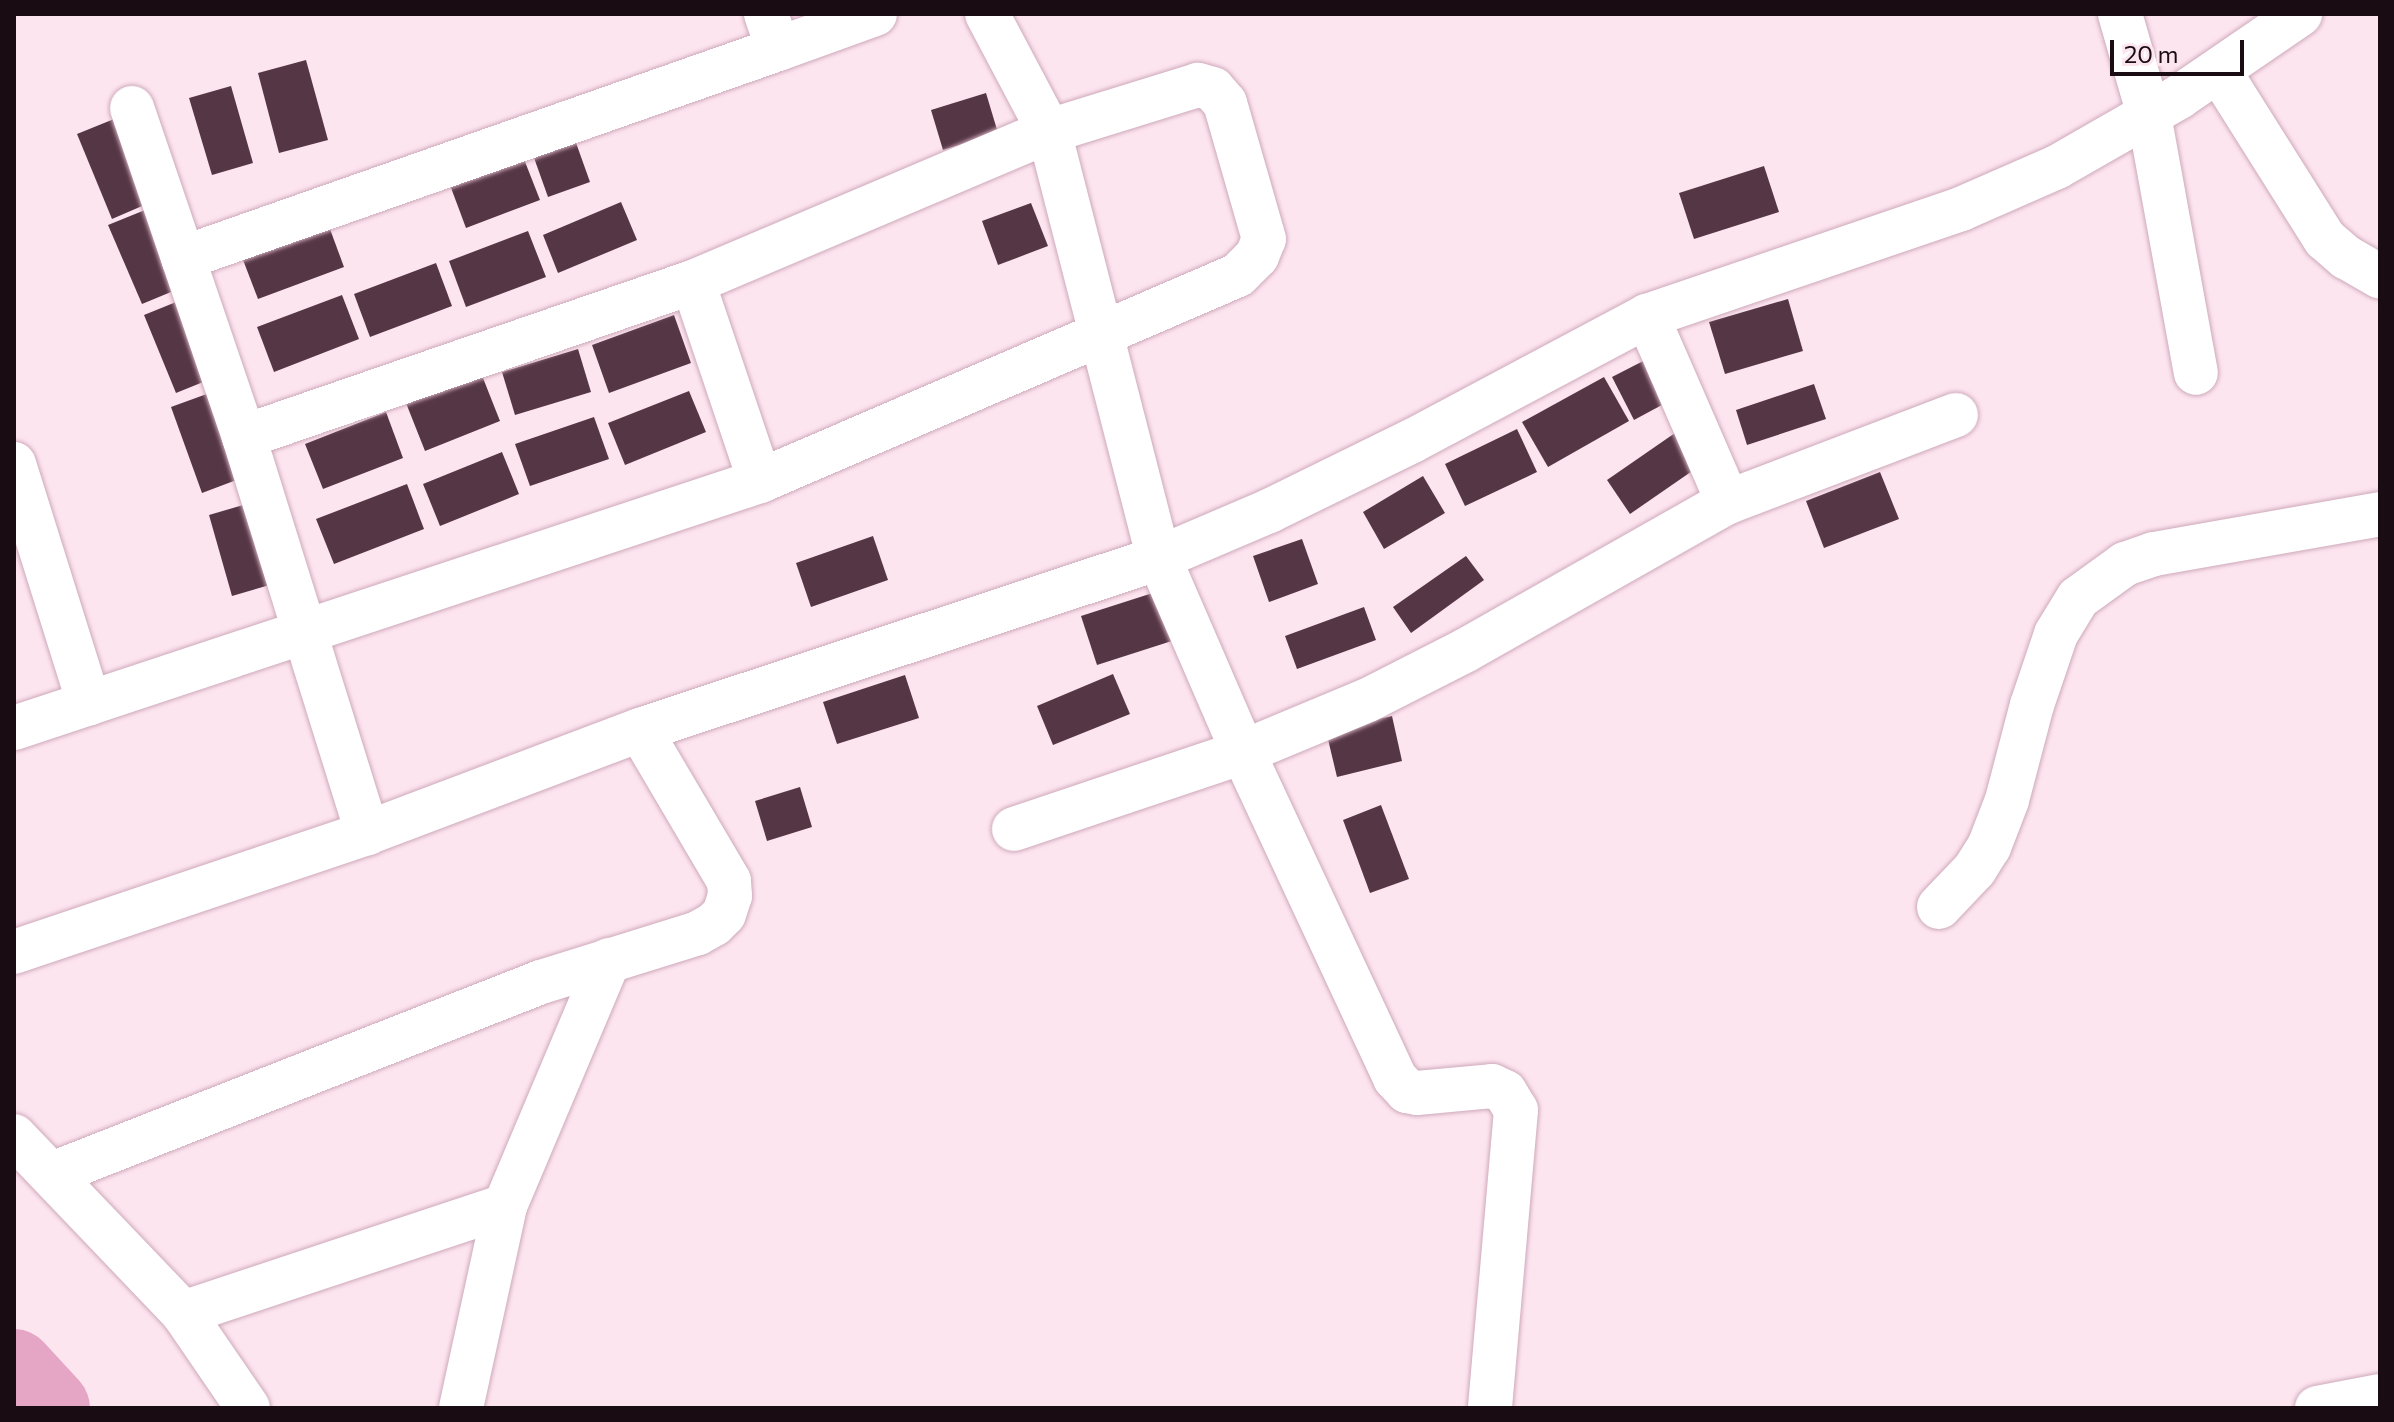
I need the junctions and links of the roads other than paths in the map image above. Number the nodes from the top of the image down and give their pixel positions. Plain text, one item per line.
1 (875, 14) edge
2 (987, 14) edge
3 (2120, 14) edge
4 (2300, 14) edge
5 (772, 31) edge
6 (2219, 71) junction
7 (132, 108) dead end
8 (2149, 115) junction
9 (1049, 131) junction
10 (183, 258) junction
11 (2380, 277) edge
12 (693, 282) junction
13 (1647, 316) junction
14 (1099, 337) junction
15 (2196, 373) dead end
16 (1956, 415) dead end
17 (244, 437) junction
18 (14, 464) edge
19 (760, 481) junction
20 (1728, 502) junction
21 (2380, 514) edge
22 (23, 519) edge
23 (1159, 558) junction
24 (303, 630) junction
25 (89, 704) junction
26 (14, 728) edge
27 (640, 730) junction
28 (1243, 752) junction
29 (1014, 829) dead end
30 (367, 833) junction
31 (1939, 907) dead end
32 (14, 952) edge
33 (609, 960) junction
34 (14, 1136) edge
35 (52, 1174) junction
36 (505, 1206) junction
37 (183, 1313) junction
38 (2380, 1396) edge
39 (248, 1408) edge
40 (461, 1408) edge
41 (1490, 1408) edge
42 (2317, 1408) edge

1 - 5 street
2 - 9 street
3 - 8 street
4 - 6 street
5 - 10 street
6 - 8 street
6 - 11 street
7 - 10 street
8 - 13 street
8 - 15 street
9 - 12 street
9 - 14 street
9 - 14 street
10 - 17 street
12 - 17 street
12 - 19 street
13 - 20 street
13 - 23 street
14 - 19 street
14 - 23 street
16 - 20 street
17 - 24 street
18 - 22 street
19 - 24 street
20 - 28 street
21 - 31 street
22 - 25 street
23 - 27 street
23 - 28 street
24 - 25 street
24 - 30 street
25 - 26 street
27 - 30 street
27 - 33 street
28 - 29 street
28 - 41 street
30 - 32 street
33 - 35 street
33 - 36 street
34 - 35 street
35 - 37 street
36 - 37 street
36 - 40 street
37 - 39 street
38 - 42 street

